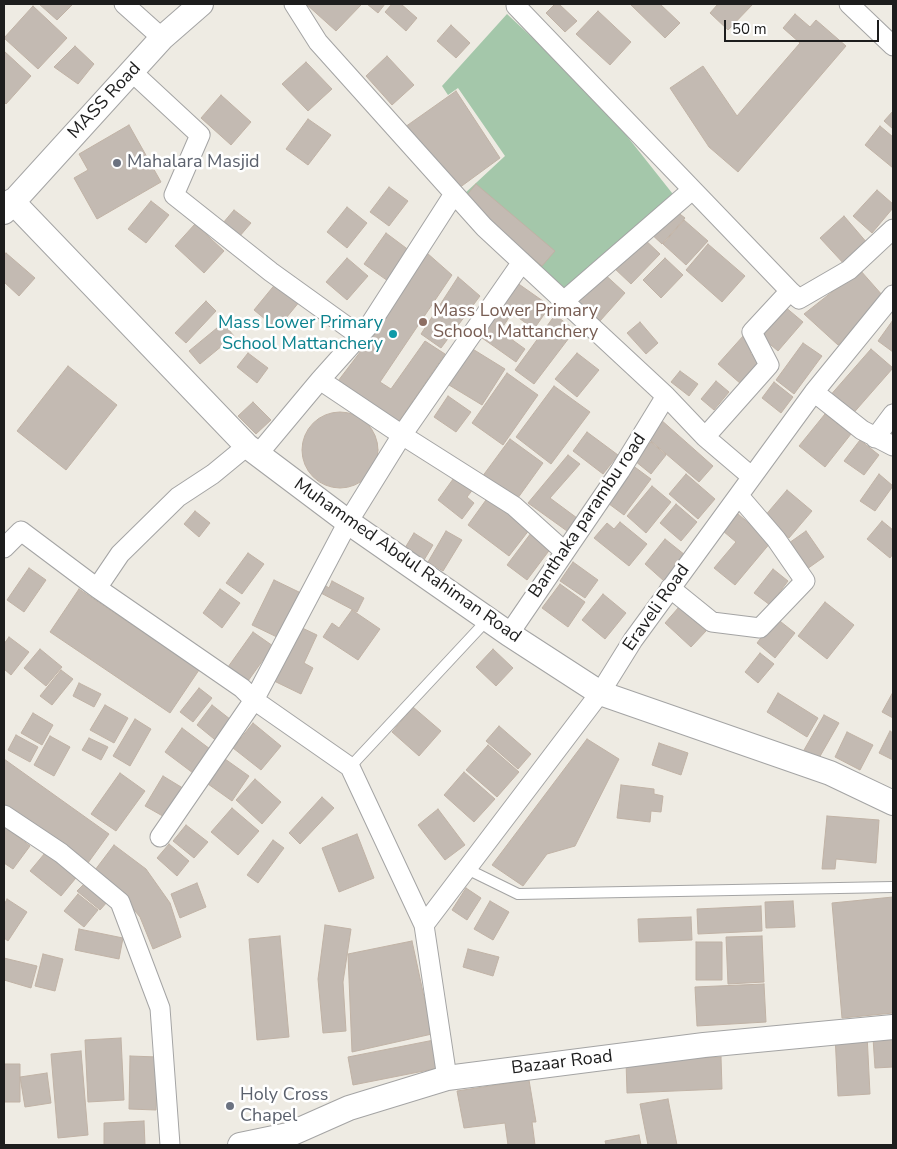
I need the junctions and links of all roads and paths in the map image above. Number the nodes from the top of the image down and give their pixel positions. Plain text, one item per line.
1 (124, 4) edge
2 (201, 4) edge
3 (294, 4) edge
4 (518, 4) edge
5 (849, 4) edge
6 (162, 38) junction
7 (893, 46) edge
8 (132, 71) junction
9 (692, 190) junction
10 (454, 194) junction
11 (7, 202) edge
12 (893, 229) edge
13 (522, 262) junction
14 (790, 291) junction
15 (893, 295) edge
16 (564, 301) junction
17 (360, 336) junction
18 (320, 380) junction
19 (814, 392) junction
20 (666, 396) junction
21 (893, 414) edge
22 (402, 435) junction
23 (705, 437) junction
24 (875, 438) junction
25 (893, 446) edge
26 (253, 449) junction
27 (752, 478) junction
28 (739, 496) junction
29 (348, 522) junction
30 (4, 548) edge
31 (565, 552) junction
32 (97, 588) junction
33 (670, 588) junction
34 (488, 619) junction
35 (509, 634) junction
36 (600, 693) junction
37 (254, 700) junction
38 (350, 767) junction
39 (893, 803) edge
40 (4, 815) edge
41 (160, 837) dead end
42 (467, 869) junction
43 (893, 887) edge
44 (424, 925) junction
45 (893, 1027) edge
46 (447, 1078) junction
47 (170, 1145) edge
48 (240, 1145) edge

1 - 6 street
2 - 6 street, MASS Road
3 - 10 street
4 - 9 street
5 - 7 street
6 - 8 street, MASS Road
8 - 11 street, MASS Road
8 - 17 street
9 - 14 street
9 - 16 street
10 - 13 street
10 - 17 street
11 - 26 street, Muhammed Abdul Rahiman Road
12 - 14 street
13 - 16 street
13 - 22 street
14 - 23 street
15 - 19 street, Eraveli Road
16 - 20 street
17 - 18 street
18 - 22 street
18 - 26 street
19 - 24 street
19 - 27 street, Eraveli Road
20 - 23 street
20 - 31 street, Banthaka parambu road
21 - 24 street
22 - 29 street
22 - 31 street
23 - 27 street
24 - 25 street
26 - 29 street, Muhammed Abdul Rahiman Road
26 - 32 street
27 - 28 street, Eraveli Road
28 - 33 street, Eraveli Road
28 - 33 street
29 - 34 street, Muhammed Abdul Rahiman Road
29 - 37 street
30 - 32 street
31 - 35 street, Banthaka parambu road
32 - 37 street
33 - 36 street, Eraveli Road
34 - 35 street, Muhammed Abdul Rahiman Road
34 - 38 lane
35 - 36 street, Muhammed Abdul Rahiman Road
36 - 39 street, Muhammed Abdul Rahiman Road
36 - 42 street, Eraveli Road
37 - 38 street
37 - 41 street
38 - 44 street
40 - 47 street
42 - 43 lane
42 - 44 street, Eraveli Road
44 - 46 street
45 - 46 street, Bazaar Road
46 - 48 street, Bazaar Road

